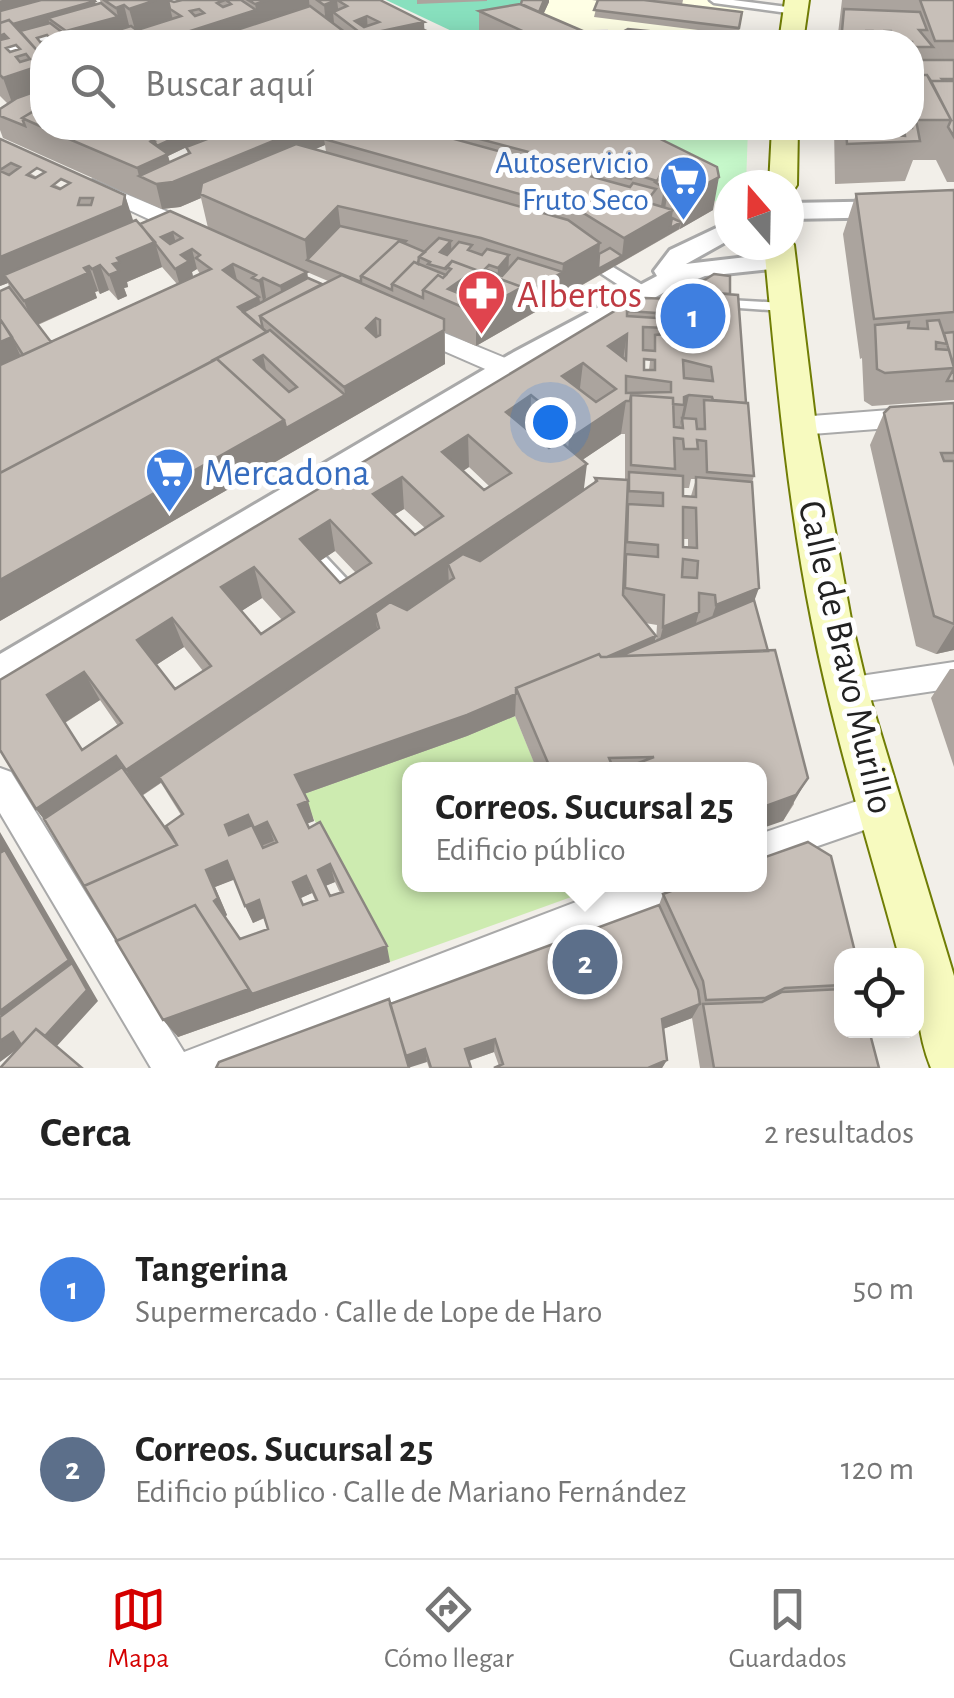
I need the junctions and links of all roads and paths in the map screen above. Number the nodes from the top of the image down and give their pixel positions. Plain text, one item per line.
1 (714, 0) edge
2 (796, 5) edge
3 (88, 28) edge
4 (81, 30) edge
5 (793, 30) edge
6 (30, 44) edge
7 (0, 52) edge
8 (785, 140) edge
9 (784, 170) edge
10 (69, 176) edge
11 (954, 208) edge
12 (804, 212) edge
13 (180, 216) junction
14 (141, 234) edge
15 (206, 236) edge
16 (714, 238) edge
17 (574, 247) edge
18 (743, 260) edge
19 (781, 260) edge
20 (660, 291) junction
21 (729, 304) edge
22 (784, 307) junction
23 (386, 316) edge
24 (508, 368) junction
25 (954, 414) edge
26 (798, 426) junction
27 (320, 561) edge
28 (360, 603) edge
29 (0, 672) edge
30 (954, 674) edge
31 (847, 691) junction
32 (0, 783) edge
33 (881, 809) junction
34 (767, 848) edge
35 (648, 892) edge
36 (954, 1060) edge
37 (172, 1068) edge
38 (190, 1068) edge

1 - 2 lane
2 - 5 main road
3 - 4 street
6 - 7 street
8 - 9 main road
10 - 13 street
11 - 12 street
13 - 14 street
13 - 15 street
16 - 20 street
17 - 20 street
18 - 20 street
19 - 22 main road, Calle de Bravo Murillo
20 - 24 street
21 - 22 lane
22 - 26 main road, Calle de Bravo Murillo
23 - 24 street
24 - 29 street
25 - 26 street
26 - 31 main road, Calle de Bravo Murillo
27 - 28 lane
30 - 31 street
31 - 33 main road, Calle de Bravo Murillo
32 - 37 street
33 - 34 street
33 - 36 main road, Calle de Bravo Murillo
35 - 38 street

